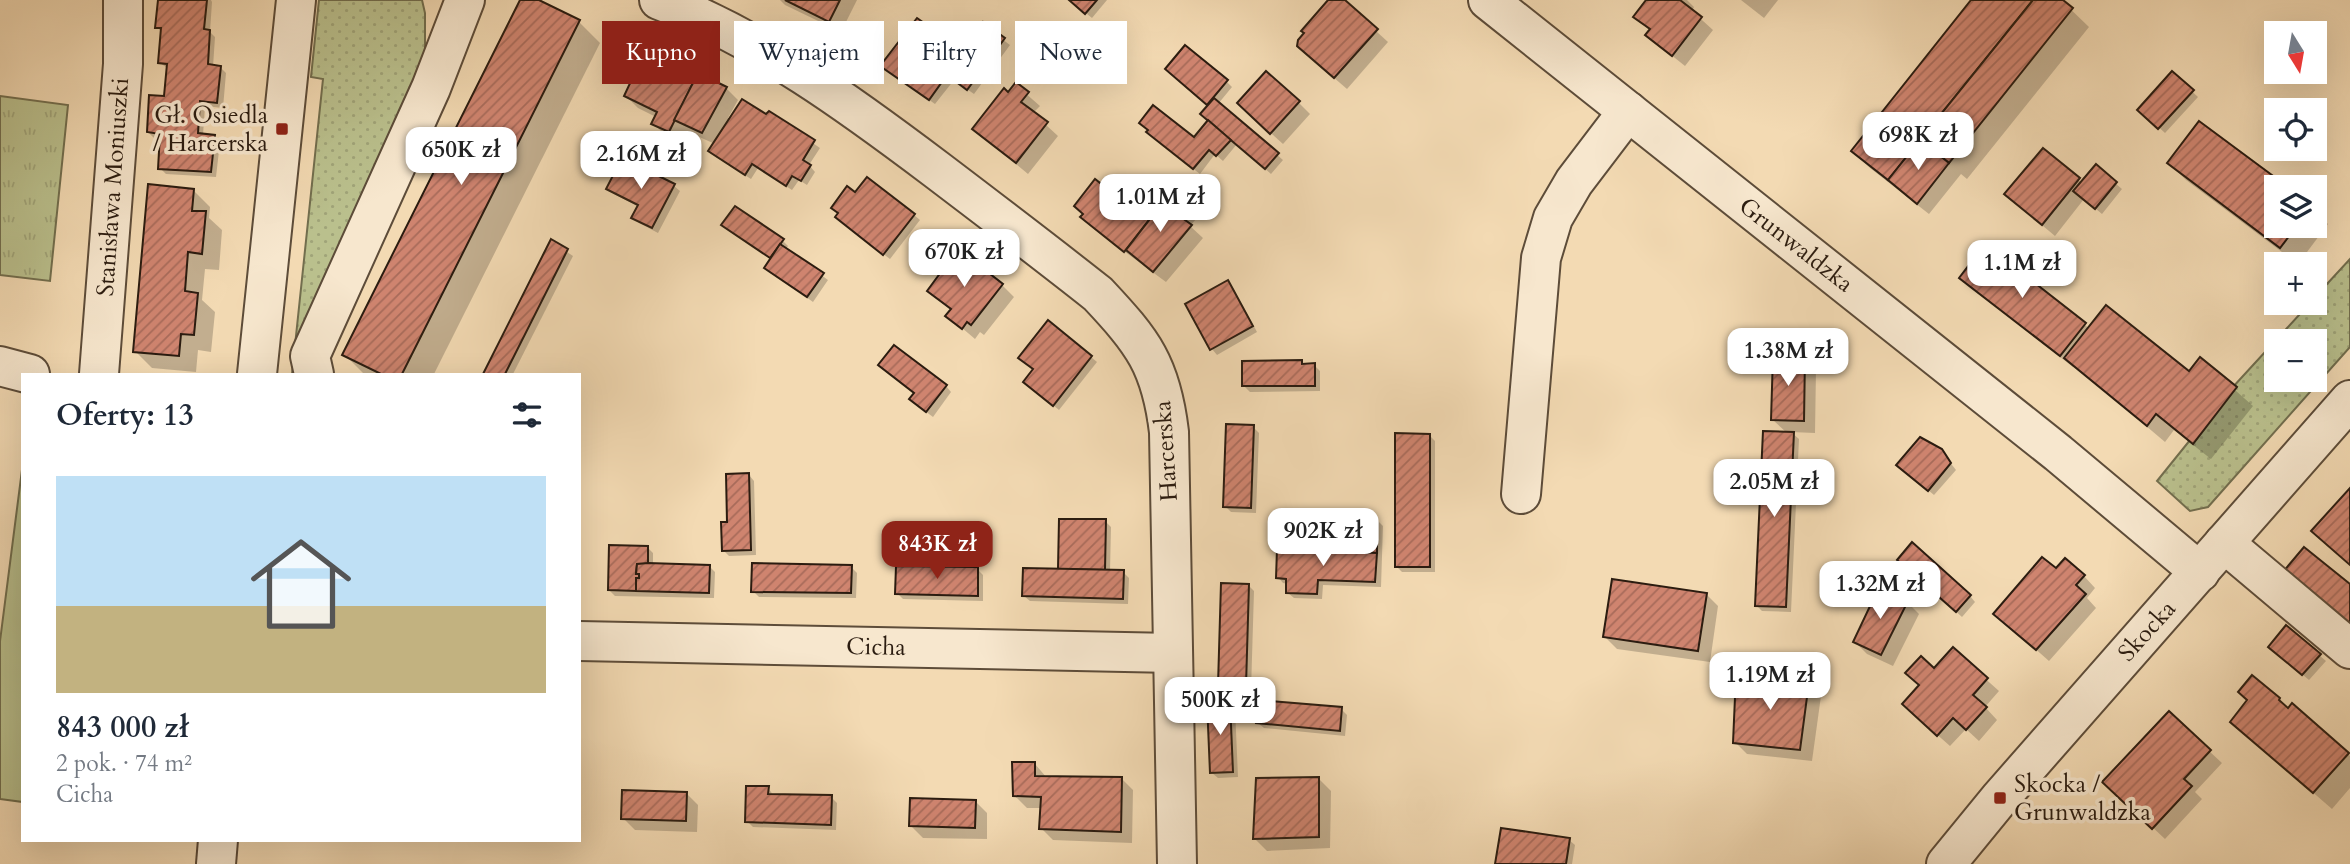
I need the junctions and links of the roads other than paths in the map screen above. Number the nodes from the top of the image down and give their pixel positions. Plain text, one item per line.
1 (123, 0) edge
2 (296, 0) edge
3 (465, 0) edge
4 (659, 0) edge
5 (1488, 0) edge
6 (1628, 111) junction
7 (0, 366) edge
8 (26, 373) edge
9 (99, 373) edge
10 (257, 373) edge
11 (314, 373) edge
12 (2350, 400) edge
13 (1521, 494) dead end
14 (2224, 543) junction
15 (2200, 572) junction
16 (581, 641) edge
17 (2350, 649) edge
18 (1173, 653) junction
19 (218, 842) edge
20 (216, 864) edge
21 (1177, 864) edge
22 (1946, 864) edge

1 - 9 street, Stanisława Moniuszki
2 - 10 street
3 - 11 street
4 - 18 street, Harcerska
5 - 6 street, Grunwaldzka
6 - 13 street
6 - 15 street, Grunwaldzka
7 - 8 street
12 - 14 street, Skocka
14 - 15 street, Skocka
14 - 17 street
15 - 22 street, Skocka
16 - 18 street, Cicha
18 - 21 street, Harcerska
19 - 20 street

